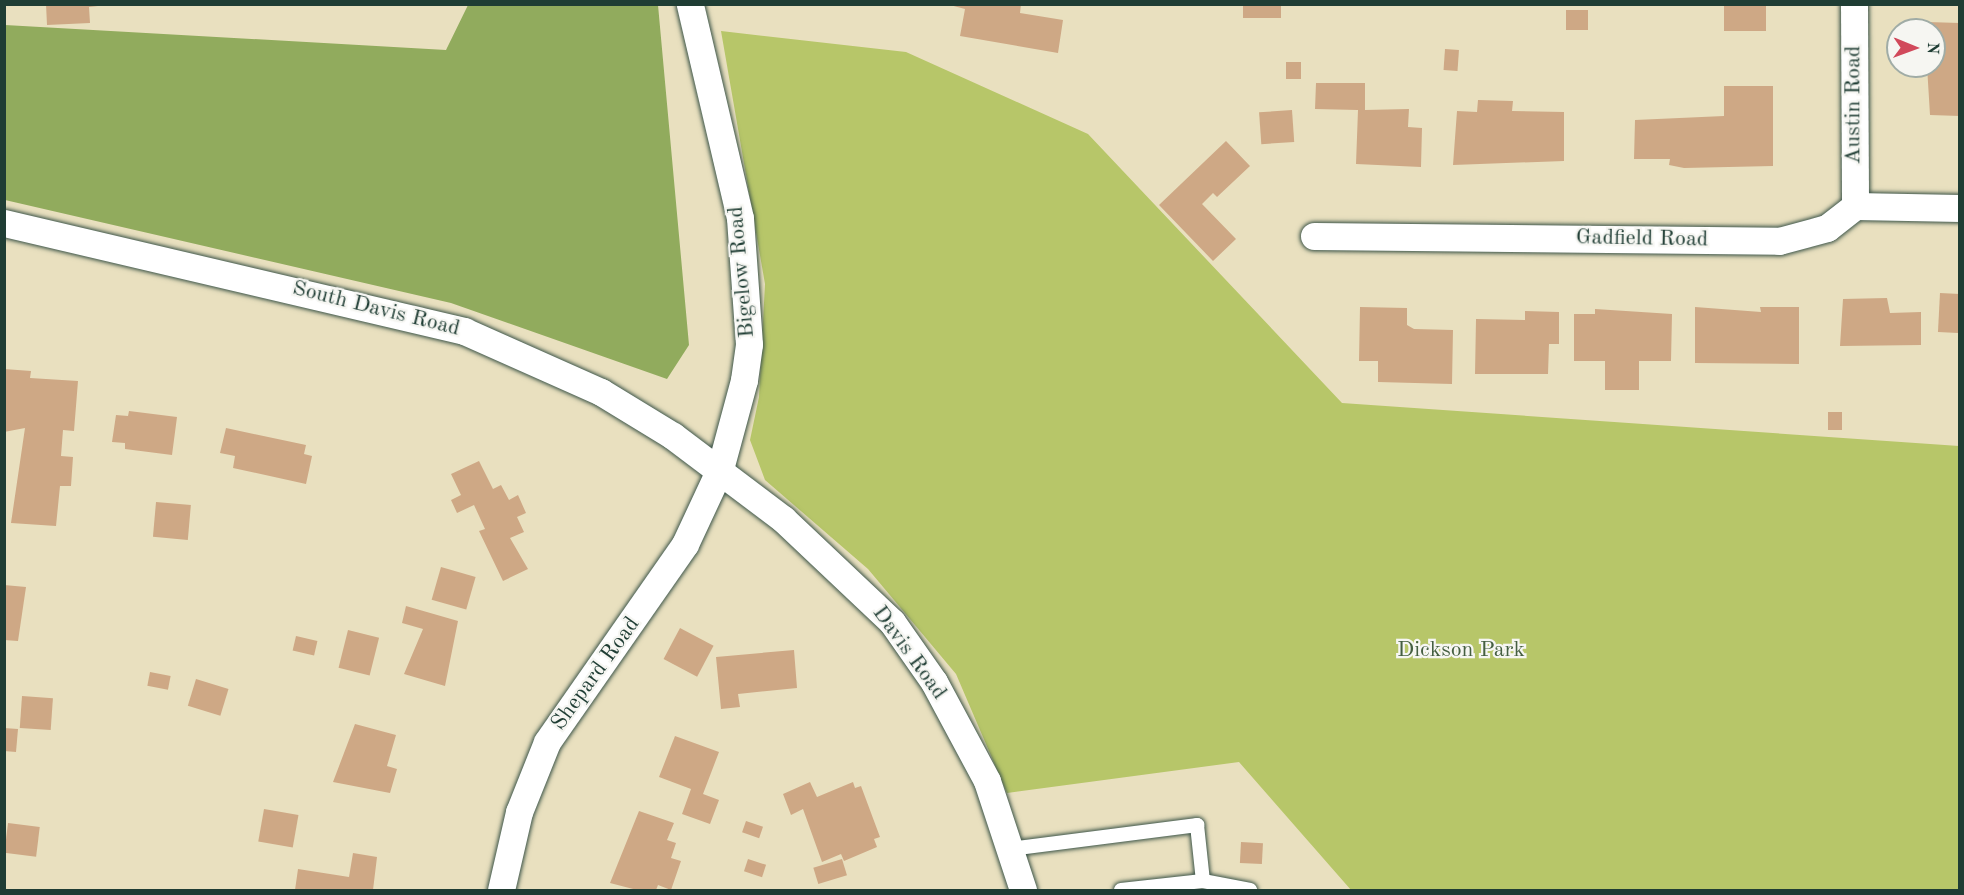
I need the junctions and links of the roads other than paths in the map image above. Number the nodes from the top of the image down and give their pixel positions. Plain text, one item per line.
1 (690, 4) edge
2 (1854, 4) edge
3 (1855, 206) junction
4 (1959, 208) edge
5 (4, 222) edge
6 (1314, 236) dead end
7 (720, 469) junction
8 (1010, 849) junction
9 (1203, 881) junction
10 (501, 891) edge
11 (1023, 891) edge
12 (1121, 891) edge
13 (1250, 891) edge

1 - 7 street, Bigelow Road
2 - 3 street, Austin Road
3 - 4 street
3 - 6 street, Gadfield Road
5 - 7 street, South Davis Road
7 - 8 street, Davis Road
7 - 10 street, Shepard Road
8 - 9 lane
8 - 11 street, Davis Road
9 - 12 lane
9 - 13 lane

